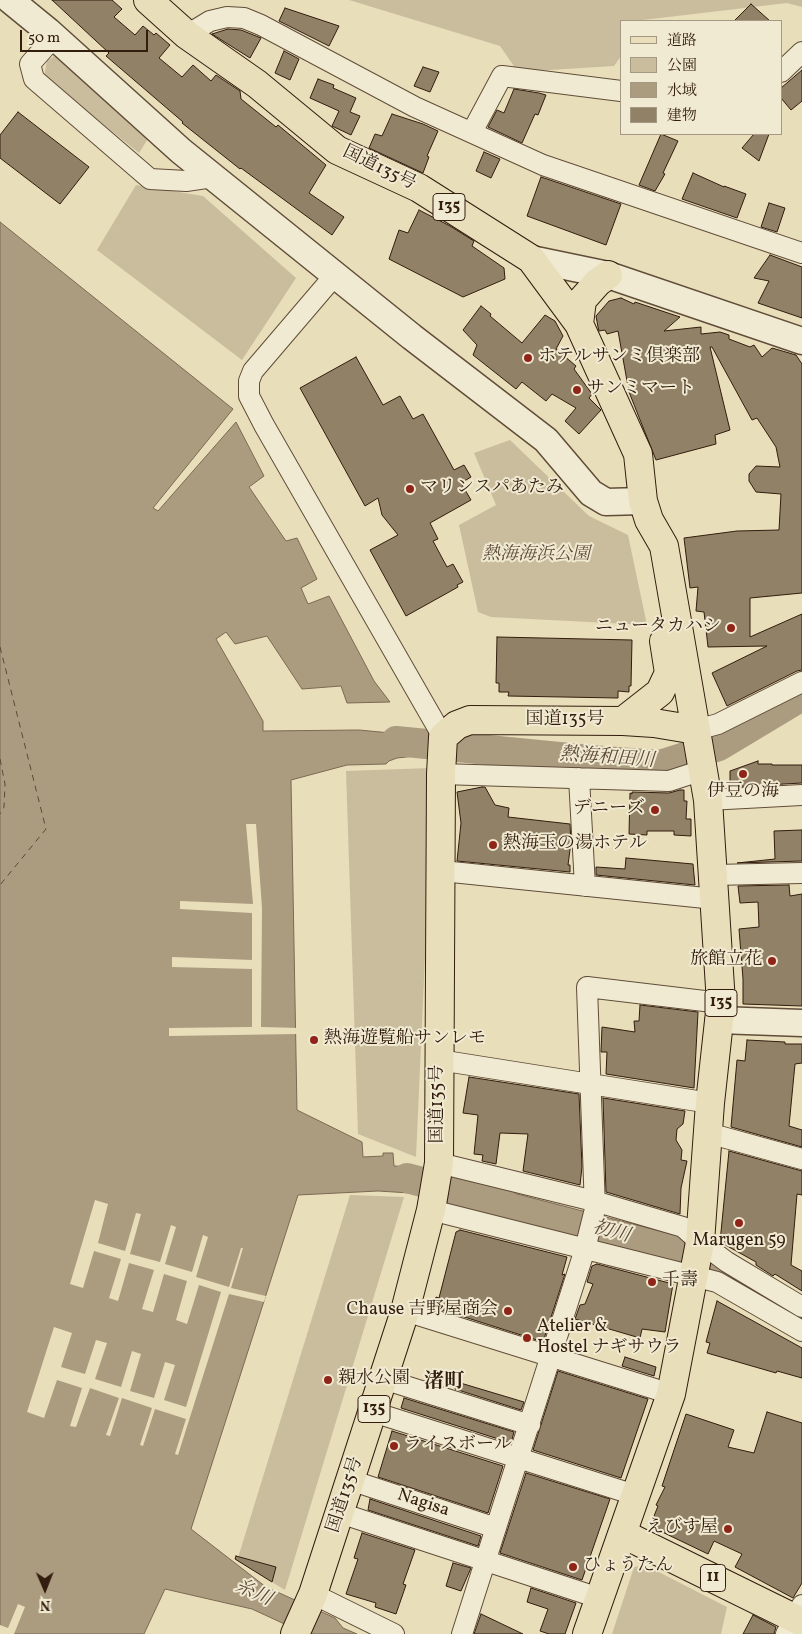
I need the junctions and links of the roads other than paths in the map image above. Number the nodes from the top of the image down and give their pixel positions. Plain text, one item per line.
1 (10, 0) edge
2 (148, 0) edge
3 (187, 35) junction
4 (54, 37) junction
5 (802, 52) edge
6 (782, 71) edge
7 (620, 91) edge
8 (472, 132) junction
9 (213, 177) junction
10 (802, 253) edge
11 (531, 259) junction
12 (335, 274) junction
13 (608, 275) junction
14 (579, 324) junction
15 (802, 341) edge
16 (646, 510) junction
17 (802, 682) edge
18 (623, 721) junction
19 (696, 730) junction
20 (443, 736) junction
21 (703, 767) junction
22 (441, 774) junction
23 (579, 778) junction
24 (802, 795) edge
25 (708, 800) junction
26 (442, 870) junction
27 (802, 873) edge
28 (586, 886) junction
29 (715, 887) junction
30 (720, 1011) junction
31 (802, 1023) edge
32 (439, 1060) junction
33 (590, 1084) junction
34 (710, 1103) junction
35 (708, 1132) junction
36 (802, 1159) edge
37 (439, 1163) junction
38 (594, 1205) junction
39 (431, 1210) junction
40 (700, 1242) junction
41 (585, 1249) junction
42 (685, 1274) junction
43 (802, 1307) edge
44 (405, 1311) junction
45 (802, 1331) edge
46 (551, 1356) junction
47 (383, 1379) junction
48 (671, 1394) junction
49 (373, 1412) junction
50 (530, 1425) junction
51 (519, 1458) junction
52 (350, 1480) junction
53 (635, 1495) junction
54 (429, 1506) junction
55 (340, 1513) junction
56 (496, 1528) junction
57 (623, 1534) junction
58 (418, 1538) junction
59 (486, 1560) junction
60 (599, 1598) junction
61 (311, 1599) junction
62 (796, 1619) edge
63 (295, 1634) edge
64 (394, 1634) edge
65 (462, 1634) edge
66 (587, 1634) edge

1 - 4 street
2 - 3 main road, 国道135号 / 135
3 - 8 street
3 - 11 main road, 国道135号 / 135
4 - 9 street
4 - 9 street
5 - 6 street
7 - 8 street
8 - 10 street
9 - 12 street
11 - 13 street
11 - 14 main road, 国道135号 / 135
12 - 16 street
12 - 20 street
13 - 14 main road
13 - 15 street
14 - 16 main road, 国道135号 / 135
16 - 18 main road, 国道135号 / 135
16 - 19 main road, 国道135号 / 135
17 - 19 street
18 - 19 main road, 国道135号
18 - 20 main road, 国道135号
19 - 21 main road, 国道135号 / 135
20 - 22 main road, 国道135号 / 135
21 - 23 street
21 - 25 main road, 国道135号 / 135
22 - 23 street
22 - 26 main road, 国道135号 / 135
23 - 28 street
24 - 25 street
25 - 29 main road, 国道135号 / 135
26 - 28 street
26 - 32 main road, 国道135号 / 135
27 - 29 street
28 - 29 street
29 - 30 main road, 国道135号 / 135
30 - 31 street
30 - 33 street
30 - 34 main road, 国道135号 / 135
32 - 33 street
32 - 37 main road, 国道135号 / 135
33 - 34 street
33 - 38 street
34 - 35 main road, 国道135号 / 135
35 - 36 street
35 - 40 main road, 国道135号 / 135
37 - 38 street
37 - 39 main road, 国道135号 / 135
38 - 40 street
38 - 41 street
39 - 41 street
39 - 44 main road, 国道135号 / 135
40 - 42 main road, 国道135号 / 135
40 - 43 street
41 - 42 street
41 - 46 street
42 - 45 street
42 - 48 main road, 国道135号 / 135
44 - 46 street
44 - 47 main road, 国道135号 / 135
46 - 48 street
46 - 50 street
47 - 49 main road, 国道135号 / 135
47 - 50 street
48 - 53 main road, 国道135号 / 135
49 - 51 street
49 - 52 main road, 国道135号 / 135
50 - 51 street
51 - 53 street
51 - 56 street
52 - 54 street, Nagisa
52 - 55 main road, 国道135号 / 135
53 - 57 main road, 国道135号 / 135
54 - 56 street, Nagisa
54 - 58 street
55 - 58 street
55 - 61 main road, 国道135号 / 135
56 - 59 street
57 - 60 main road, 国道135号 / 135
57 - 62 main road, 11
58 - 59 street
59 - 60 street
59 - 65 street
60 - 66 main road, 国道135号 / 135
61 - 63 main road, 国道135号 / 135
61 - 64 street

